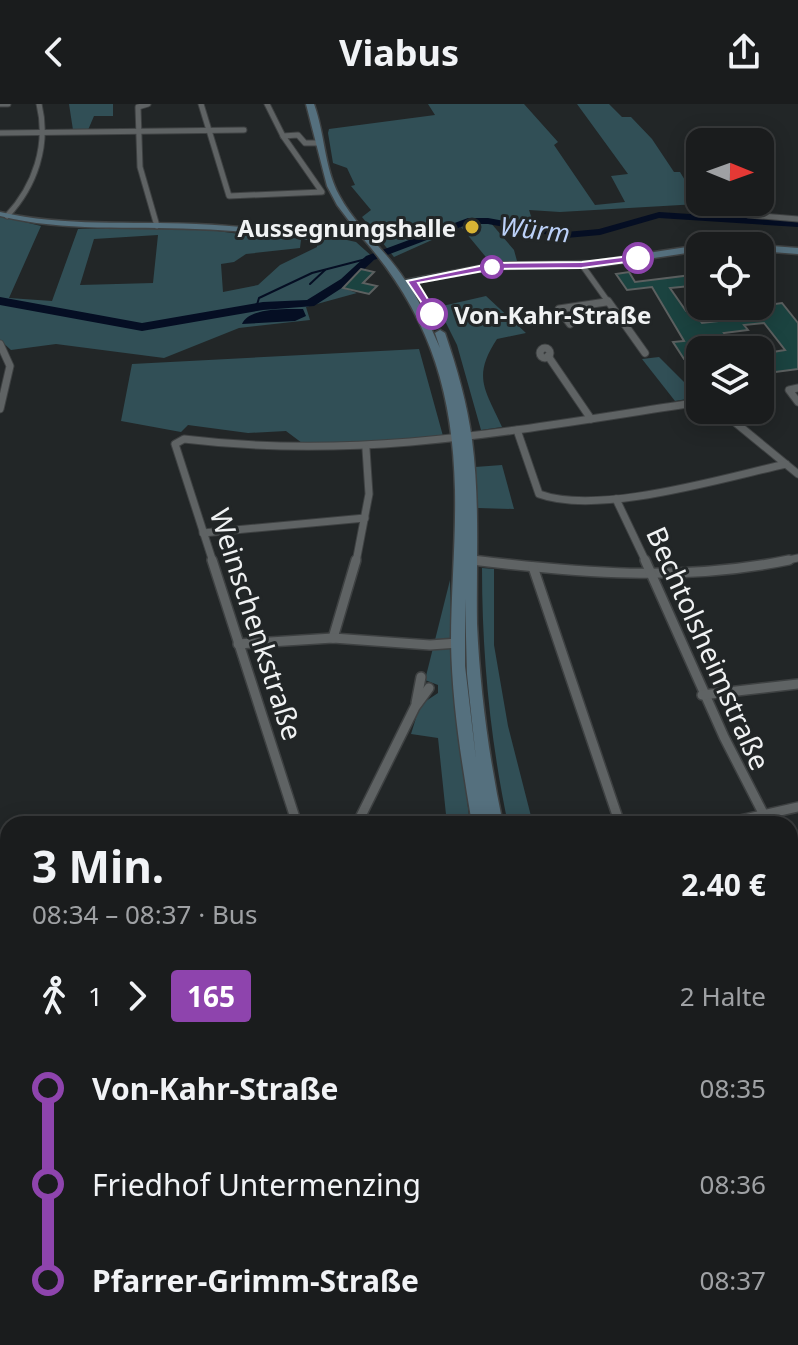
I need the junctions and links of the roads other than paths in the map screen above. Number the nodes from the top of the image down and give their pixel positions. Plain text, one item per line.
1 (0, 104) edge
2 (8, 104) edge
3 (39, 104) edge
4 (148, 104) edge
5 (201, 104) edge
6 (267, 104) edge
7 (310, 104) edge
8 (138, 105) edge
9 (138, 129) junction
10 (207, 130) junction
11 (244, 130) dead end
12 (45, 132) junction
13 (0, 133) edge
14 (283, 136) junction
15 (320, 143) junction
16 (3, 215) edge
17 (761, 216) edge
18 (798, 219) edge
19 (157, 226) junction
20 (361, 232) junction
21 (774, 249) edge
22 (686, 250) edge
23 (798, 251) edge
24 (582, 265) junction
25 (407, 282) junction
26 (606, 302) junction
27 (570, 324) dead end
28 (0, 344) edge
29 (645, 353) dead end
30 (548, 356) dead end
31 (4, 378) edge
32 (798, 388) edge
33 (798, 402) edge
34 (686, 404) edge
35 (0, 409) edge
36 (591, 419) junction
37 (737, 424) edge
38 (517, 430) junction
39 (462, 439) junction
40 (366, 449) junction
41 (786, 464) junction
42 (798, 474) edge
43 (616, 499) junction
44 (365, 518) junction
45 (203, 533) junction
46 (798, 558) edge
47 (472, 560) junction
48 (533, 567) junction
49 (655, 578) junction
50 (333, 638) junction
51 (458, 643) junction
52 (238, 644) junction
53 (421, 677) dead end
54 (798, 684) edge
55 (429, 688) dead end
56 (702, 695) junction
57 (415, 707) junction
58 (798, 807) edge
59 (764, 815) junction
60 (295, 816) edge
61 (361, 816) edge
62 (479, 816) edge
63 (494, 816) edge
64 (617, 816) edge
65 (759, 816) edge

1 - 2 street
3 - 12 street
4 - 8 street
5 - 10 street
6 - 14 street
7 - 15 main road
8 - 9 street
9 - 10 street
9 - 12 street
9 - 19 street
10 - 11 street
10 - 14 street
12 - 13 street
12 - 16 street
14 - 15 street
15 - 20 main road
16 - 19 main road
17 - 18 street
19 - 20 main road
20 - 25 main road
21 - 23 main road
22 - 24 main road
24 - 25 main road
24 - 26 street
25 - 39 main road
26 - 27 street
26 - 29 street
28 - 31 street
30 - 36 street
31 - 35 street
32 - 33 street
34 - 36 street
36 - 38 street
37 - 41 street
38 - 39 street
38 - 43 street
39 - 40 street
39 - 47 main road
39 - 51 main road
40 - 44 street
40 - 45 street, Weinschenkstraße
41 - 42 street
41 - 43 street
43 - 49 street, Bechtolsheimstraße
44 - 45 street
44 - 50 street
45 - 52 street, Weinschenkstraße
46 - 49 street
47 - 48 street
47 - 63 main road
48 - 49 street
48 - 64 street
49 - 56 street, Bechtolsheimstraße
50 - 51 street
50 - 52 street
51 - 62 main road
52 - 60 street, Weinschenkstraße
53 - 57 street
54 - 56 street
55 - 57 street
56 - 59 street, Bechtolsheimstraße
57 - 61 street
58 - 59 street
59 - 65 street

